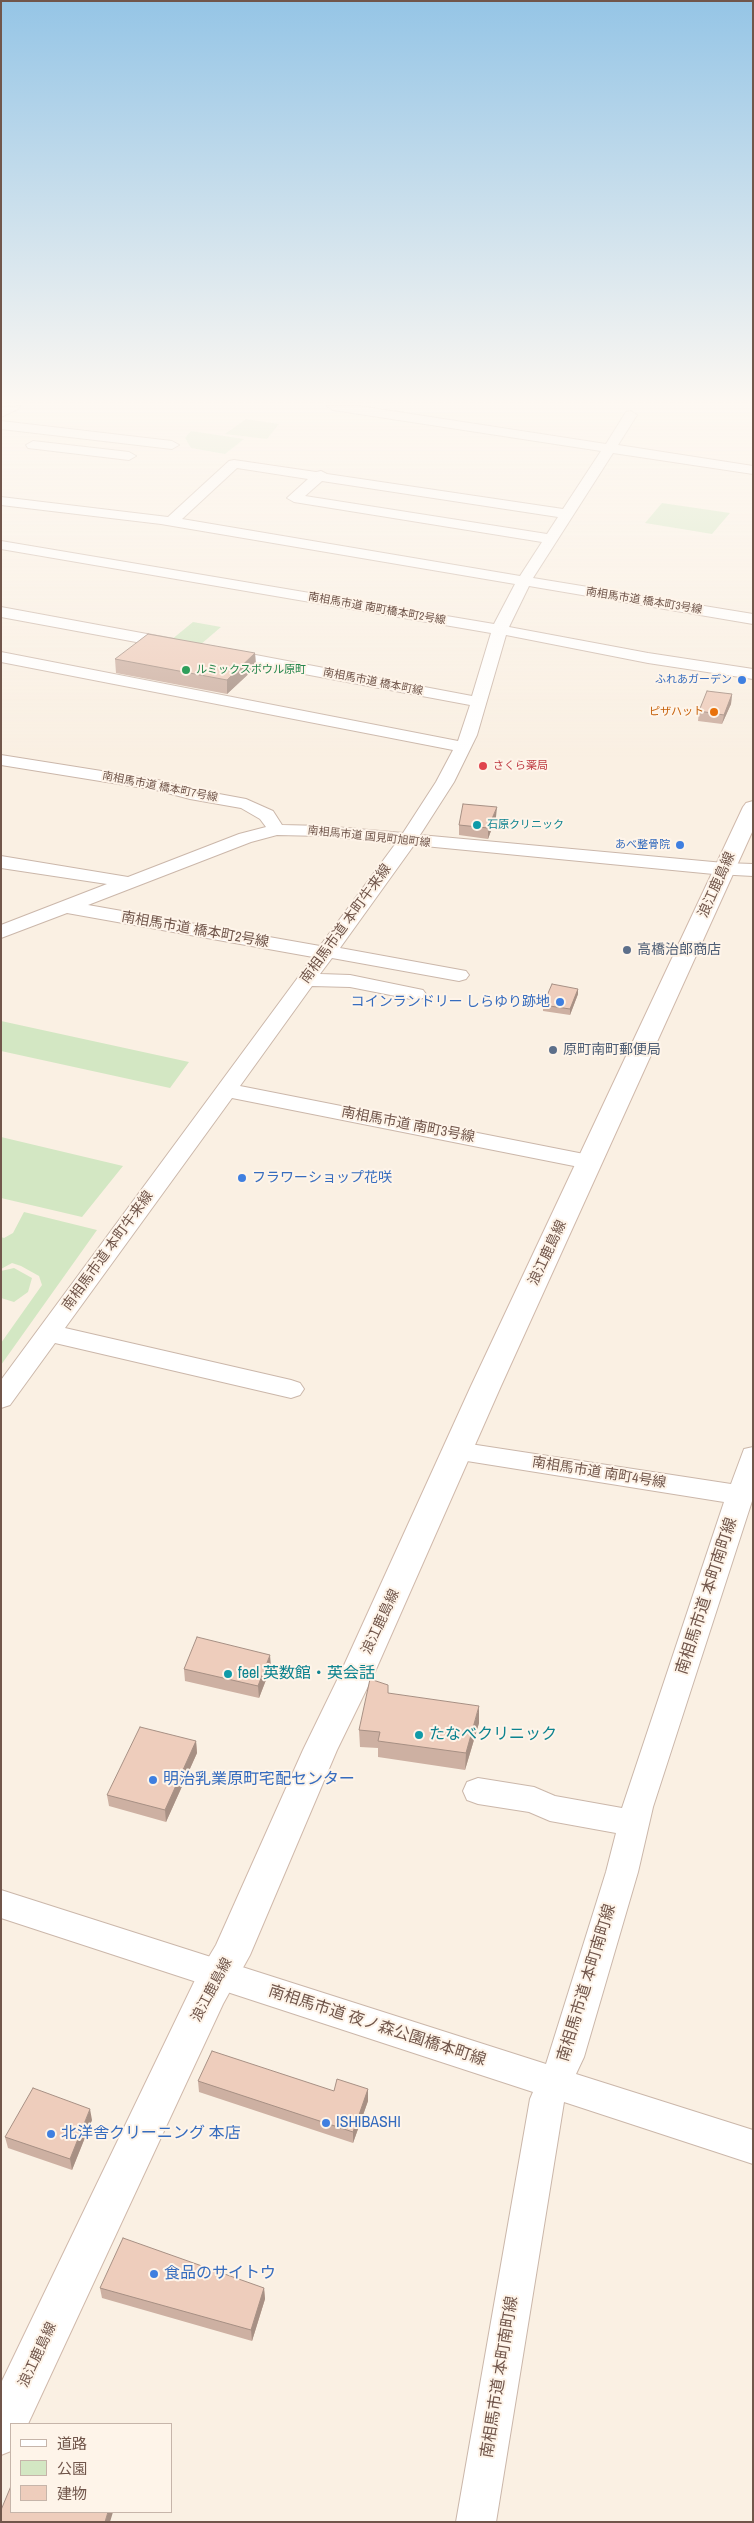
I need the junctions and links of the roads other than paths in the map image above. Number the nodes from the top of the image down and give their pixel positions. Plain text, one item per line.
1 (180, 524) edge
2 (452, 524) edge
3 (562, 524) edge
4 (551, 540) junction
5 (1, 545) edge
6 (524, 581) junction
7 (1, 612) edge
8 (753, 619) edge
9 (500, 630) junction
10 (187, 647) edge
11 (206, 650) edge
12 (1, 656) edge
13 (753, 674) edge
14 (480, 702) junction
15 (463, 747) junction
16 (1, 760) edge
17 (753, 807) edge
18 (277, 830) junction
19 (408, 840) junction
20 (1, 862) edge
21 (738, 870) edge
22 (127, 882) junction
23 (65, 907) junction
24 (1, 932) edge
25 (325, 952) junction
26 (459, 975) dead end
27 (305, 980) junction
28 (416, 994) dead end
29 (225, 1090) junction
30 (589, 1162) junction
31 (49, 1333) junction
32 (291, 1389) dead end
33 (1, 1398) edge
34 (457, 1451) junction
35 (753, 1456) edge
36 (740, 1495) junction
37 (478, 1791) dead end
38 (633, 1822) junction
39 (1, 1904) edge
40 (219, 1974) junction
41 (553, 2083) junction
42 (753, 2147) edge
43 (1, 2433) edge
44 (476, 2522) edge

1 - 6 street, 南相馬市道 橋本町3号線
2 - 4 street
3 - 4 street, 南相馬市道 本町牛来線
4 - 6 street, 南相馬市道 本町牛来線
5 - 9 street, 南相馬市道 南町橋本町2号線
6 - 8 street, 南相馬市道 橋本町3号線
6 - 9 street, 南相馬市道 本町牛来線
7 - 10 street
9 - 13 street, 南相馬市道 南町橋本町2号線
9 - 14 street, 南相馬市道 本町牛来線
11 - 14 street, 南相馬市道 橋本町線
12 - 15 street
14 - 15 street, 南相馬市道 本町牛来線
15 - 19 street, 南相馬市道 本町牛来線
16 - 18 street, 南相馬市道 橋本町7号線
17 - 21 main road, 浪江鹿島線
18 - 19 street, 南相馬市道 国見町旭町線
18 - 22 street, 南相馬市道 国見町旭町線
19 - 21 street, 南相馬市道 国見町旭町線
19 - 25 street, 南相馬市道 本町牛来線
20 - 22 street
21 - 30 main road, 浪江鹿島線
22 - 23 street, 南相馬市道 国見町旭町線
23 - 24 street, 南相馬市道 国見町旭町線
23 - 25 street, 南相馬市道 橋本町2号線
25 - 26 street, 南相馬市道 橋本町2号線
25 - 27 street, 南相馬市道 本町牛来線
27 - 28 street
27 - 29 street, 南相馬市道 本町牛来線
29 - 30 street, 南相馬市道 南町3号線
29 - 31 street, 南相馬市道 本町牛来線
30 - 34 main road, 浪江鹿島線
31 - 32 street
31 - 33 street, 南相馬市道 本町牛来線
34 - 36 street, 南相馬市道 南町4号線
34 - 40 main road, 浪江鹿島線
35 - 36 street, 南相馬市道 本町南町線
36 - 38 street, 南相馬市道 本町南町線
37 - 38 street
38 - 41 street, 南相馬市道 本町南町線
39 - 40 street, 南相馬市道 夜ノ森公園橋本町線
40 - 41 street, 南相馬市道 夜ノ森公園橋本町線
40 - 43 main road, 浪江鹿島線
41 - 42 street, 南相馬市道 夜ノ森公園橋本町線
41 - 44 street, 南相馬市道 本町南町線

